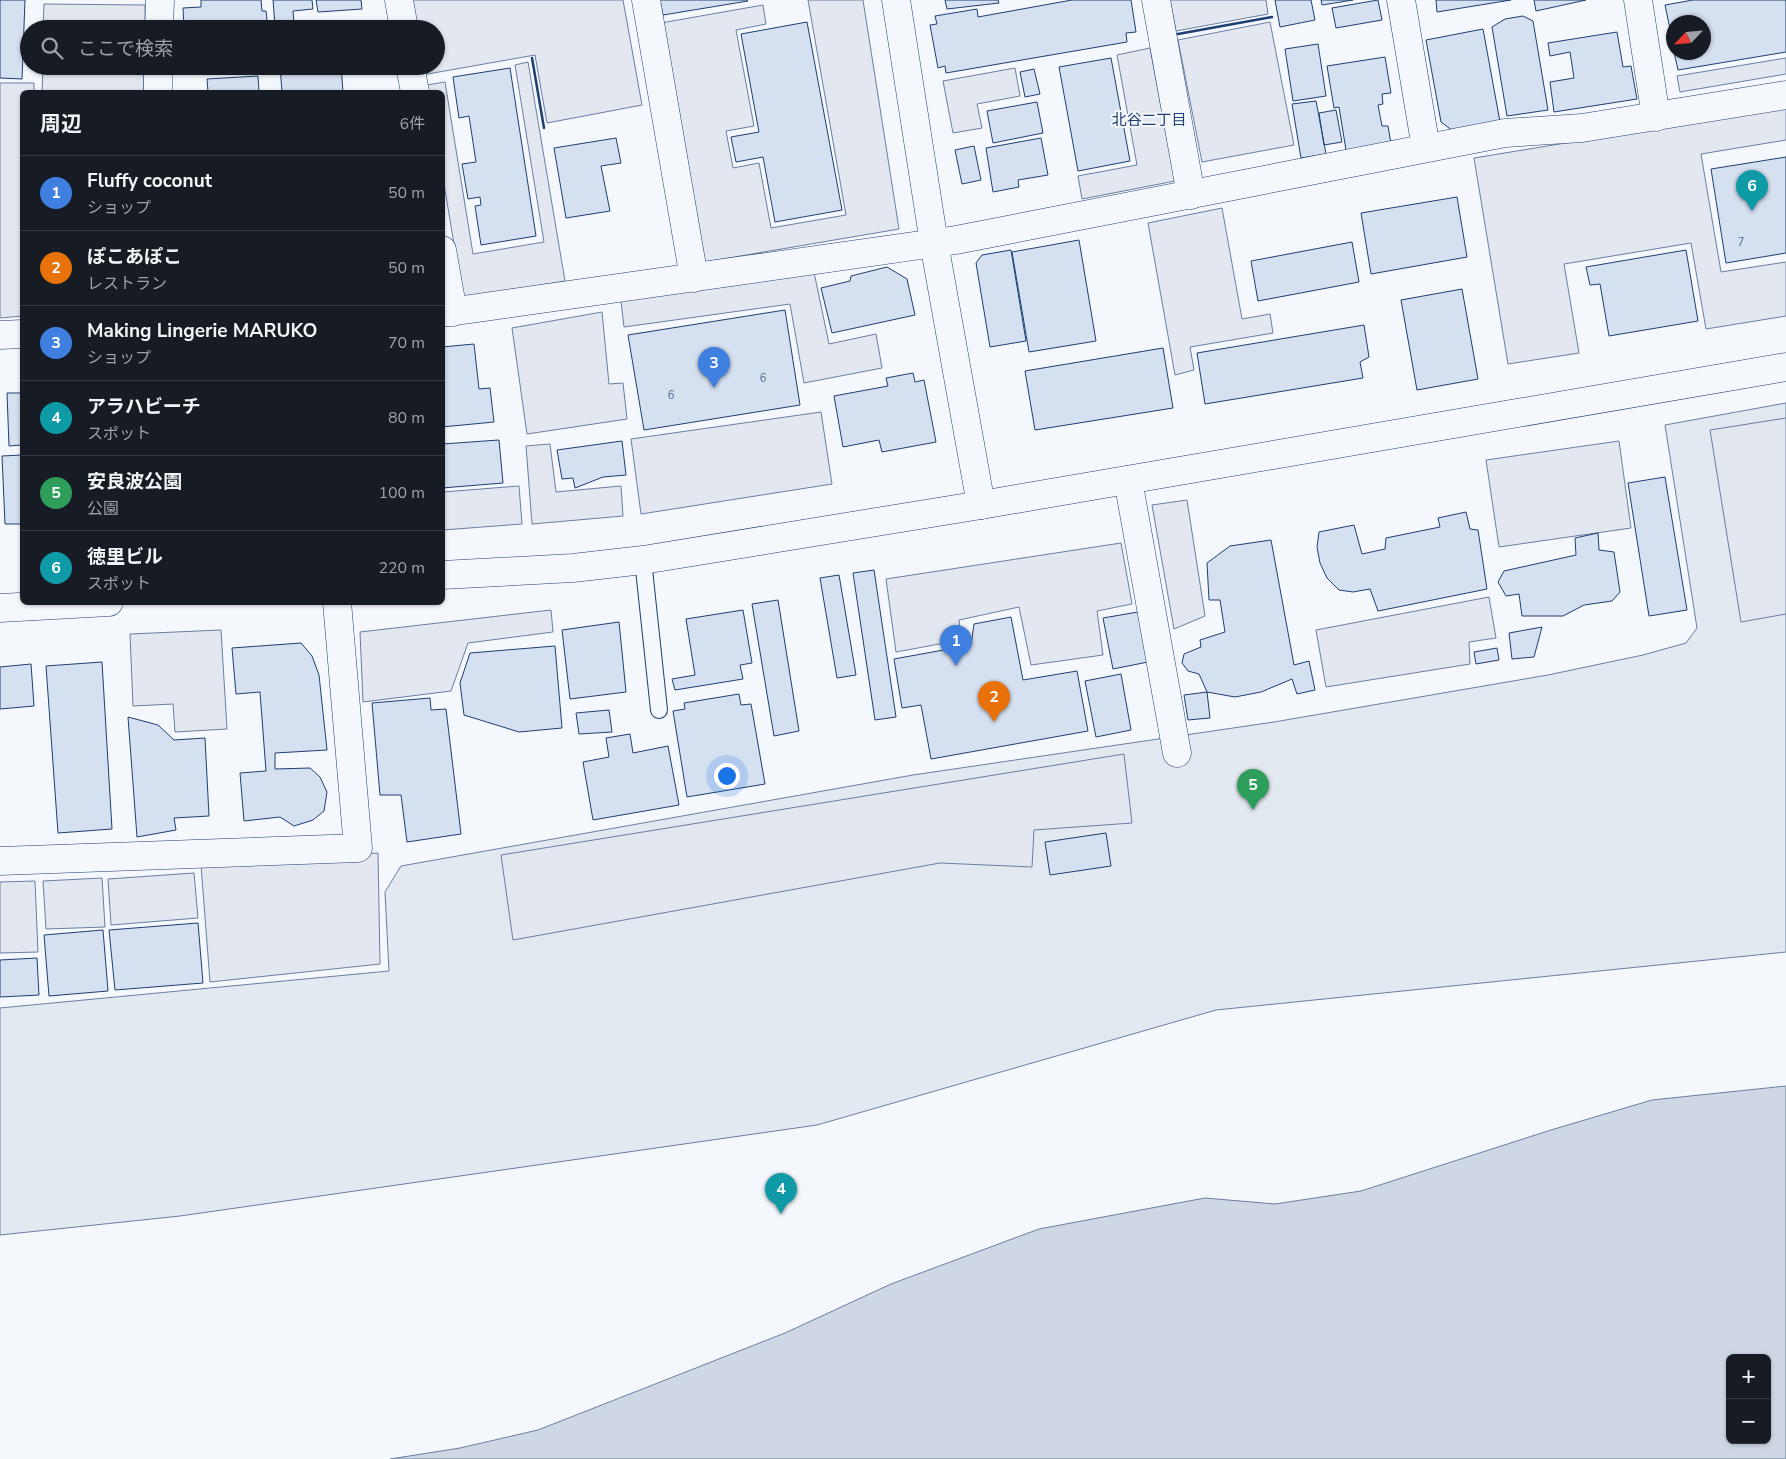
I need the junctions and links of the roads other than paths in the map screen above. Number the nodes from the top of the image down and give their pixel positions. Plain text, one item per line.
1 (160, 0) edge
2 (399, 0) edge
3 (646, 0) edge
4 (896, 0) edge
5 (1156, 0) edge
6 (1401, 0) edge
7 (1638, 0) edge
8 (159, 20) edge
9 (402, 20) edge
10 (158, 75) edge
11 (412, 75) edge
12 (158, 90) edge
13 (415, 90) edge
14 (1786, 95) edge
15 (1656, 117) junction
16 (1426, 148) junction
17 (1191, 195) junction
18 (934, 243) junction
19 (694, 278) junction
20 (445, 281) edge
21 (448, 312) edge
22 (20, 334) edge
23 (0, 335) edge
24 (1786, 367) edge
25 (1128, 480) junction
26 (981, 506) junction
27 (643, 560) junction
28 (445, 575) edge
29 (54, 605) edge
30 (337, 605) edge
31 (0, 608) edge
32 (659, 710) dead end
33 (1177, 754) dead end
34 (0, 861) edge

1 - 8 street
2 - 9 street
3 - 19 street
4 - 18 street
5 - 17 street
6 - 16 street
7 - 15 street
10 - 12 street
11 - 13 street
14 - 15 street
15 - 16 street
16 - 17 street
17 - 18 street
18 - 19 street
18 - 26 street
19 - 21 street
20 - 21 street
22 - 23 street
24 - 25 street
25 - 26 street
25 - 33 street
26 - 27 street
27 - 28 street
27 - 32 lane
29 - 31 street
30 - 34 street

